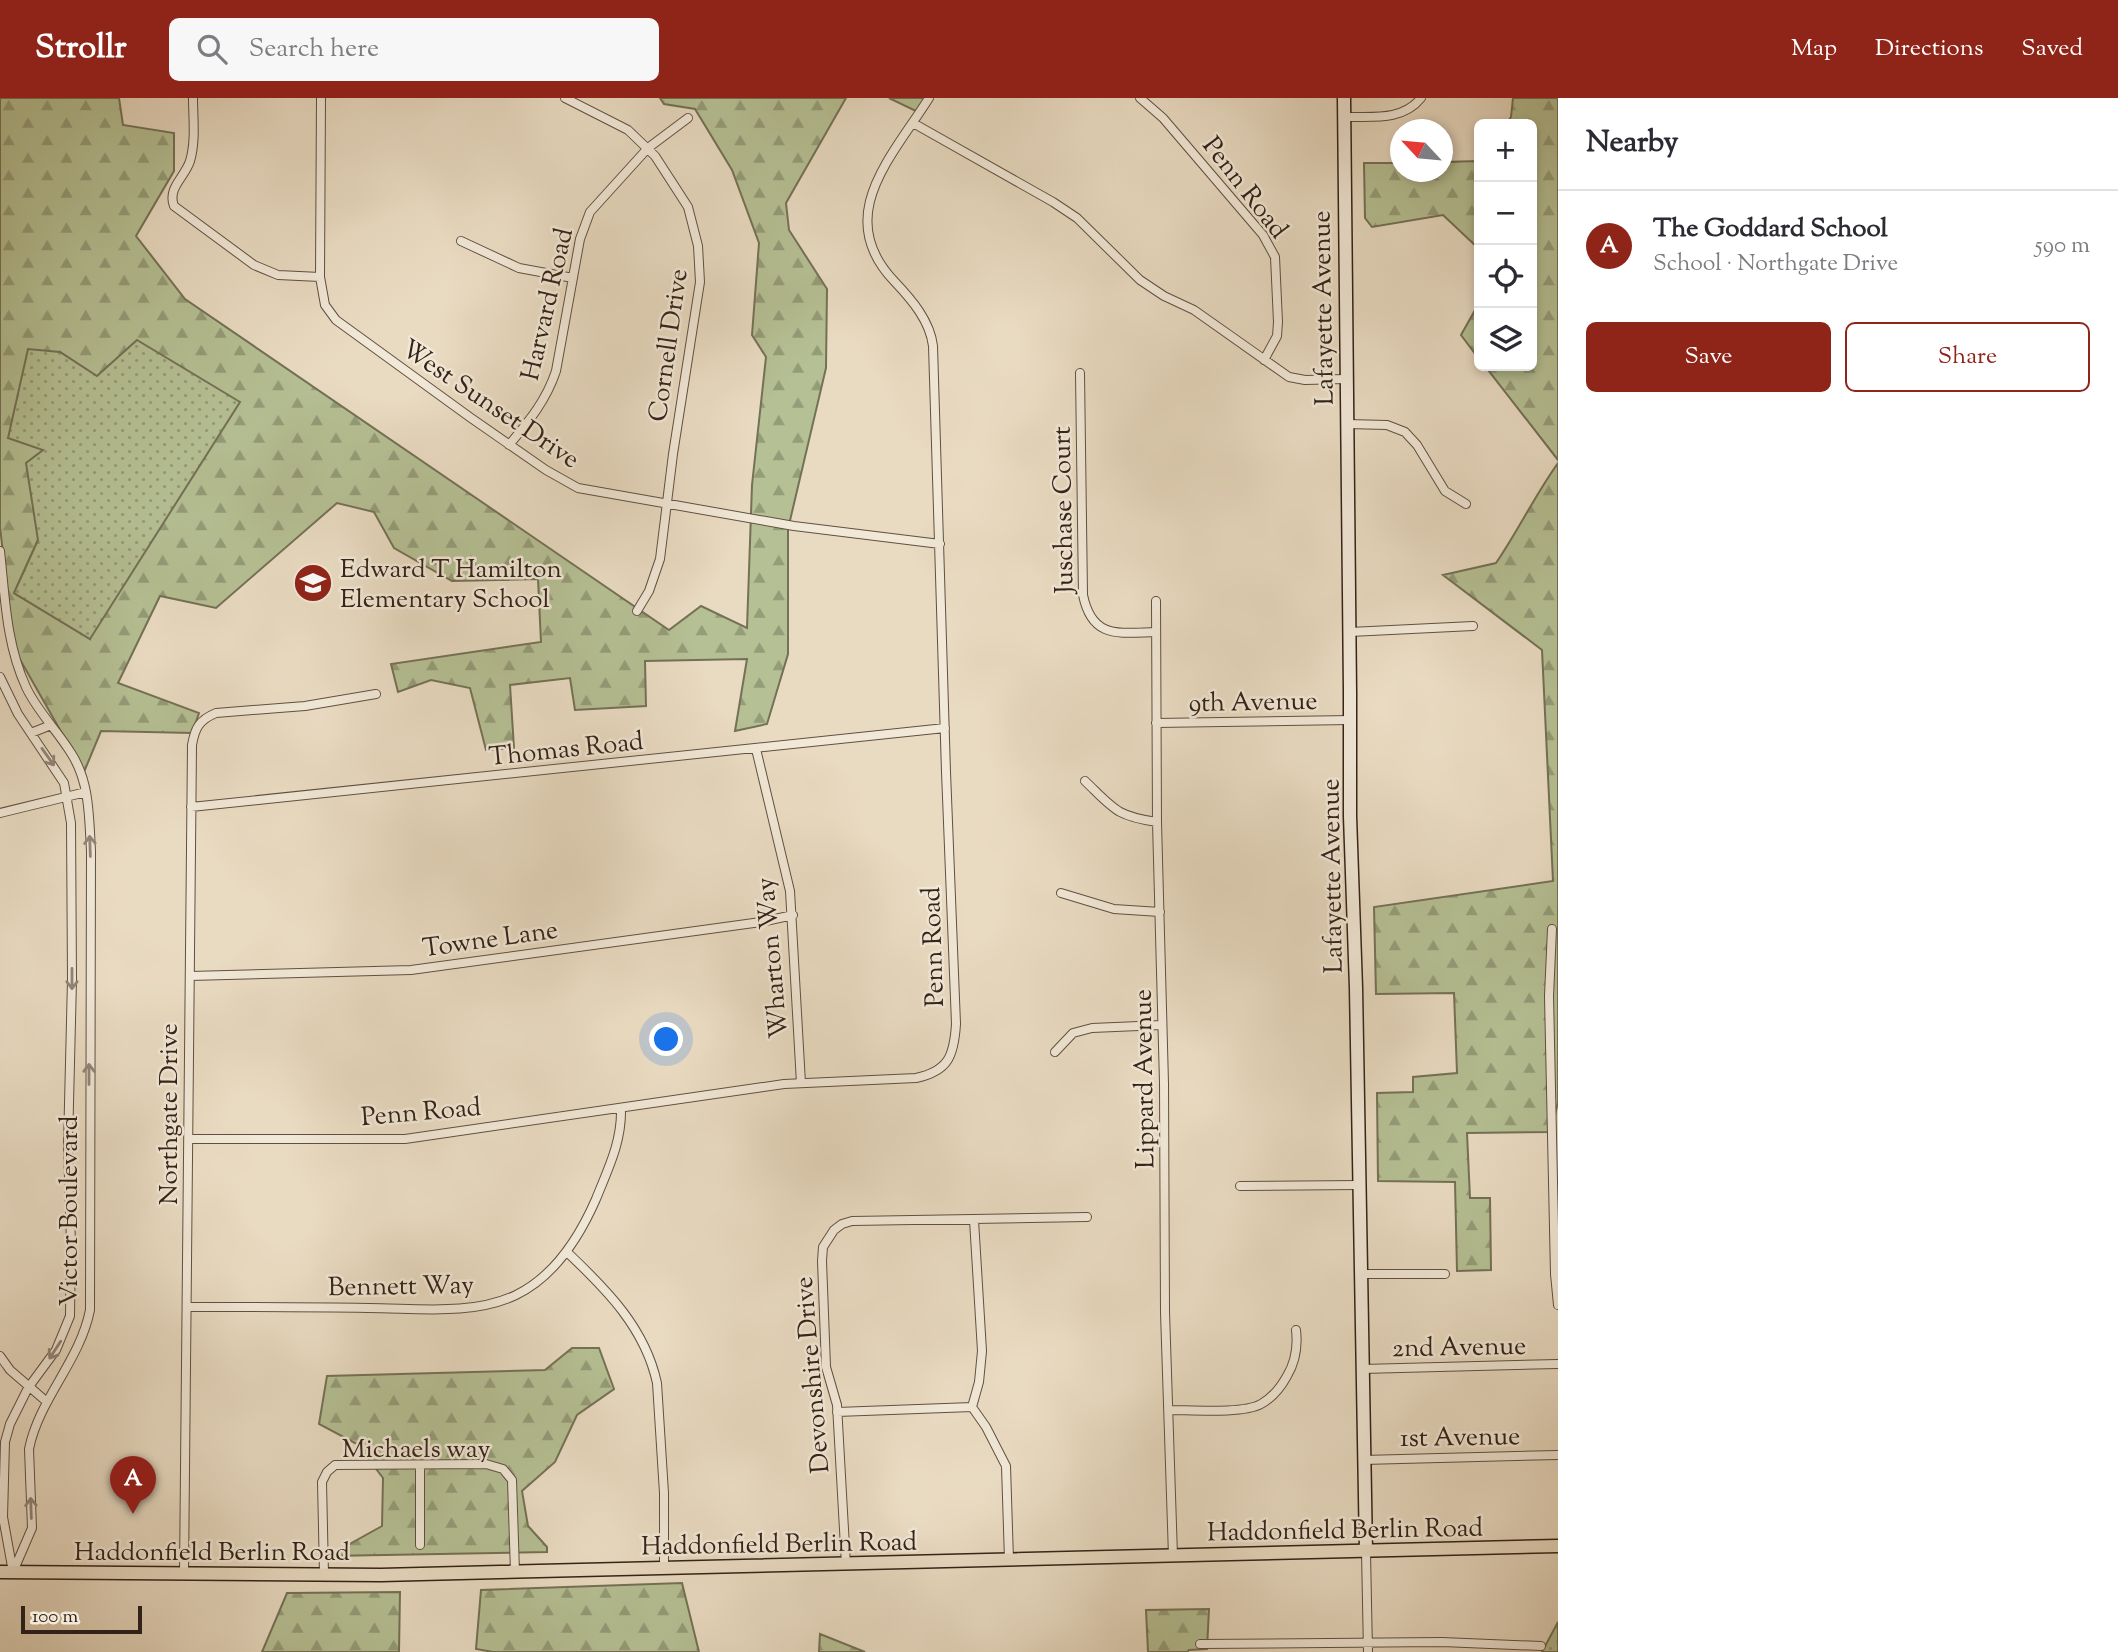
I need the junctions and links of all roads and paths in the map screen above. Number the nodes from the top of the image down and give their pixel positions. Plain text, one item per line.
1 (193, 98) edge
2 (321, 98) edge
3 (565, 98) edge
4 (929, 98) edge
5 (1140, 98) edge
6 (1343, 98) edge
7 (1421, 98) edge
8 (1343, 117) junction
9 (688, 118) dead end
10 (913, 123) junction
11 (648, 148) junction
12 (461, 241) dead end
13 (320, 277) junction
14 (573, 278) junction
15 (1264, 360) junction
16 (1080, 373) dead end
17 (1346, 379) junction
18 (1347, 424) junction
19 (509, 445) junction
20 (1465, 504) dead end
21 (666, 505) junction
22 (940, 544) junction
23 (0, 551) edge
24 (1156, 601) dead end
25 (637, 611) dead end
26 (1473, 626) dead end
27 (1155, 632) junction
28 (1350, 632) junction
29 (0, 677) edge
30 (376, 694) dead end
31 (1350, 720) junction
32 (1157, 723) junction
33 (51, 725) junction
34 (945, 728) junction
35 (31, 733) junction
36 (756, 749) junction
37 (1085, 781) dead end
38 (86, 792) junction
39 (68, 796) junction
40 (191, 807) junction
41 (0, 813) edge
42 (1157, 822) junction
43 (1060, 894) dead end
44 (1160, 912) junction
45 (793, 915) junction
46 (1552, 929) dead end
47 (190, 976) junction
48 (1162, 1025) junction
49 (1055, 1052) dead end
50 (801, 1083) junction
51 (621, 1108) junction
52 (189, 1139) junction
53 (1359, 1185) junction
54 (1240, 1186) dead end
55 (1087, 1217) dead end
56 (974, 1220) junction
57 (567, 1252) junction
58 (1360, 1274) junction
59 (1445, 1274) dead end
60 (1558, 1305) edge
61 (187, 1307) junction
62 (1296, 1329) dead end
63 (0, 1356) edge
64 (1558, 1364) edge
65 (1362, 1369) junction
66 (28, 1388) junction
67 (47, 1402) junction
68 (972, 1407) junction
69 (1169, 1410) junction
70 (837, 1412) junction
71 (1558, 1455) edge
72 (1363, 1460) junction
73 (420, 1465) junction
74 (421, 1545) dead end
75 (1558, 1546) edge
76 (1366, 1552) junction
77 (1173, 1556) junction
78 (1009, 1560) junction
79 (846, 1565) junction
80 (664, 1568) junction
81 (6, 1572) edge
82 (515, 1572) junction
83 (184, 1573) junction
84 (324, 1574) junction
85 (1200, 1644) dead end
86 (1541, 1646) dead end
87 (1368, 1647) edge

1 - 13 street
2 - 13 street, West Sunset Drive
3 - 11 street, Cornell Drive
4 - 10 street, Penn Road
5 - 15 street, Penn Road
6 - 8 street, Lafayette Avenue
7 - 8 street
8 - 17 street, Lafayette Avenue
9 - 11 street, Harvard Road
10 - 15 street
10 - 22 street, Penn Road
11 - 14 street, Harvard Road
11 - 21 street, Cornell Drive
12 - 14 street
13 - 19 street, West Sunset Drive
14 - 19 street, Harvard Road
15 - 17 street
16 - 27 street, Juschase Court
17 - 18 street, Lafayette Avenue
18 - 20 street
18 - 28 street, Lafayette Avenue
19 - 21 street, West Sunset Drive
21 - 22 street, West Sunset Drive
21 - 25 street, Cornell Drive
22 - 34 street, Penn Road
23 - 33 street, Victor Boulevard
24 - 27 street, Lippard Avenue
26 - 28 street
27 - 32 street, Lippard Avenue
28 - 31 street, Lafayette Avenue
29 - 35 street, Victor Boulevard
30 - 40 street, Northgate Drive
31 - 32 street, 9th Avenue
31 - 53 street, Lafayette Avenue
32 - 42 street, Lippard Avenue
33 - 35 street
33 - 38 street, Victor Boulevard
34 - 36 street, Thomas Road
34 - 50 street, Penn Road
35 -> 39 street, Victor Boulevard
36 - 40 street, Thomas Road
36 - 45 street, Wharton Way
37 - 42 street
38 - 39 street
67 -> 38 street, Victor Boulevard
39 - 41 street
39 -> 66 street, Victor Boulevard
40 - 47 street, Northgate Drive
42 - 44 street, Lippard Avenue
43 - 44 street
44 - 48 street, Lippard Avenue
45 - 47 street, Towne Lane
45 - 50 street, Wharton Way
46 - 60 street
47 - 52 street, Northgate Drive
48 - 49 street
48 - 69 street, Lippard Avenue
50 - 51 street, Penn Road
51 - 52 street, Penn Road
51 - 57 street, Bennett Way
52 - 61 street, Northgate Drive
53 - 54 street
53 - 58 street, Lafayette Avenue
55 - 56 street, Devonshire Drive
56 - 68 street
56 - 70 street, Devonshire Drive
57 - 61 street, Bennett Way
57 - 80 street
58 - 59 street
58 - 65 street, Lafayette Avenue
61 - 83 street, Northgate Drive
62 - 69 street
63 - 66 street
64 - 65 street, 2nd Avenue
65 - 72 street, Lafayette Avenue
66 - 67 street
66 - 81 street, Victor Boulevard
81 -> 67 street, Victor Boulevard
68 - 70 street
68 - 78 street
69 - 77 street, Lippard Avenue
70 - 79 street, Devonshire Drive
71 - 72 street, 1st Avenue
72 - 76 street, Lafayette Avenue
73 - 74 street
73 - 82 street, Michaels way
73 - 84 street, Michaels way
75 - 76 main road, Haddonfield Berlin Road
76 - 77 main road, Haddonfield Berlin Road
76 - 87 street, Lafayette Avenue
77 - 78 main road, Haddonfield Berlin Road
78 - 79 main road, Haddonfield Berlin Road
79 - 80 main road, Haddonfield Berlin Road
80 - 82 main road, Haddonfield Berlin Road
81 - 83 main road, Haddonfield Berlin Road
82 - 84 main road, Haddonfield Berlin Road
83 - 84 main road, Haddonfield Berlin Road
85 - 87 street
86 - 87 street

